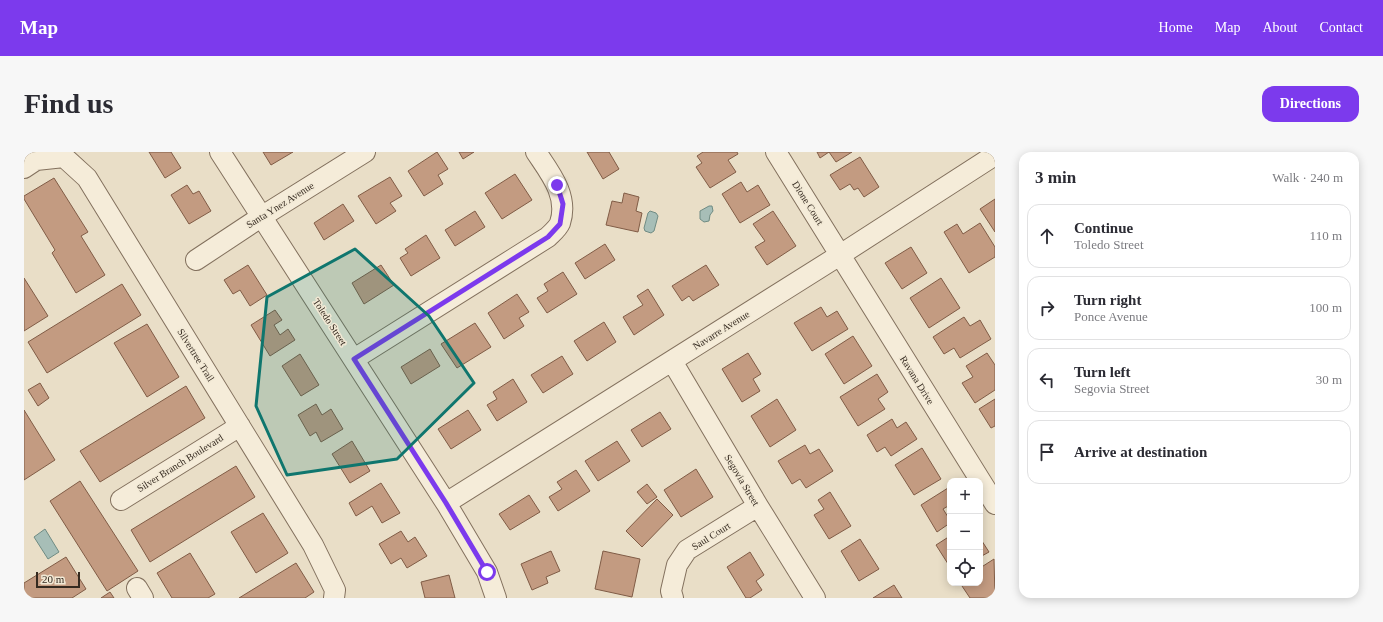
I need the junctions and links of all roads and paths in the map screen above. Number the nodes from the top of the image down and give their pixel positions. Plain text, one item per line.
1 (220, 152) edge
2 (365, 152) edge
3 (536, 152) edge
4 (776, 152) edge
5 (995, 155) edge
6 (24, 168) edge
7 (261, 217) junction
8 (840, 255) junction
9 (196, 260) dead end
10 (354, 359) junction
11 (672, 361) junction
12 (240, 426) junction
13 (121, 500) dead end
14 (446, 503) junction
15 (995, 504) edge
16 (758, 506) junction
17 (334, 598) edge
18 (496, 598) edge
19 (673, 598) edge
20 (815, 598) edge

1 - 7 street, Toledo Street
2 - 7 street, Santa Ynez Avenue
3 - 10 street
4 - 8 street, Dione Court
5 - 8 street, Navarre Avenue
6 - 12 street, Silvertree Trail
7 - 9 street, Santa Ynez Avenue
7 - 10 street, Toledo Street
8 - 11 street, Navarre Avenue
8 - 15 street, Ravana Drive
10 - 14 street, Toledo Street
11 - 14 street, Navarre Avenue
11 - 16 street, Segovia Street
12 - 13 street, Silver Branch Boulevard
12 - 17 street, Silvertree Trail
14 - 18 street, Toledo Street
16 - 19 street, Saul Court
16 - 20 street, Segovia Street

